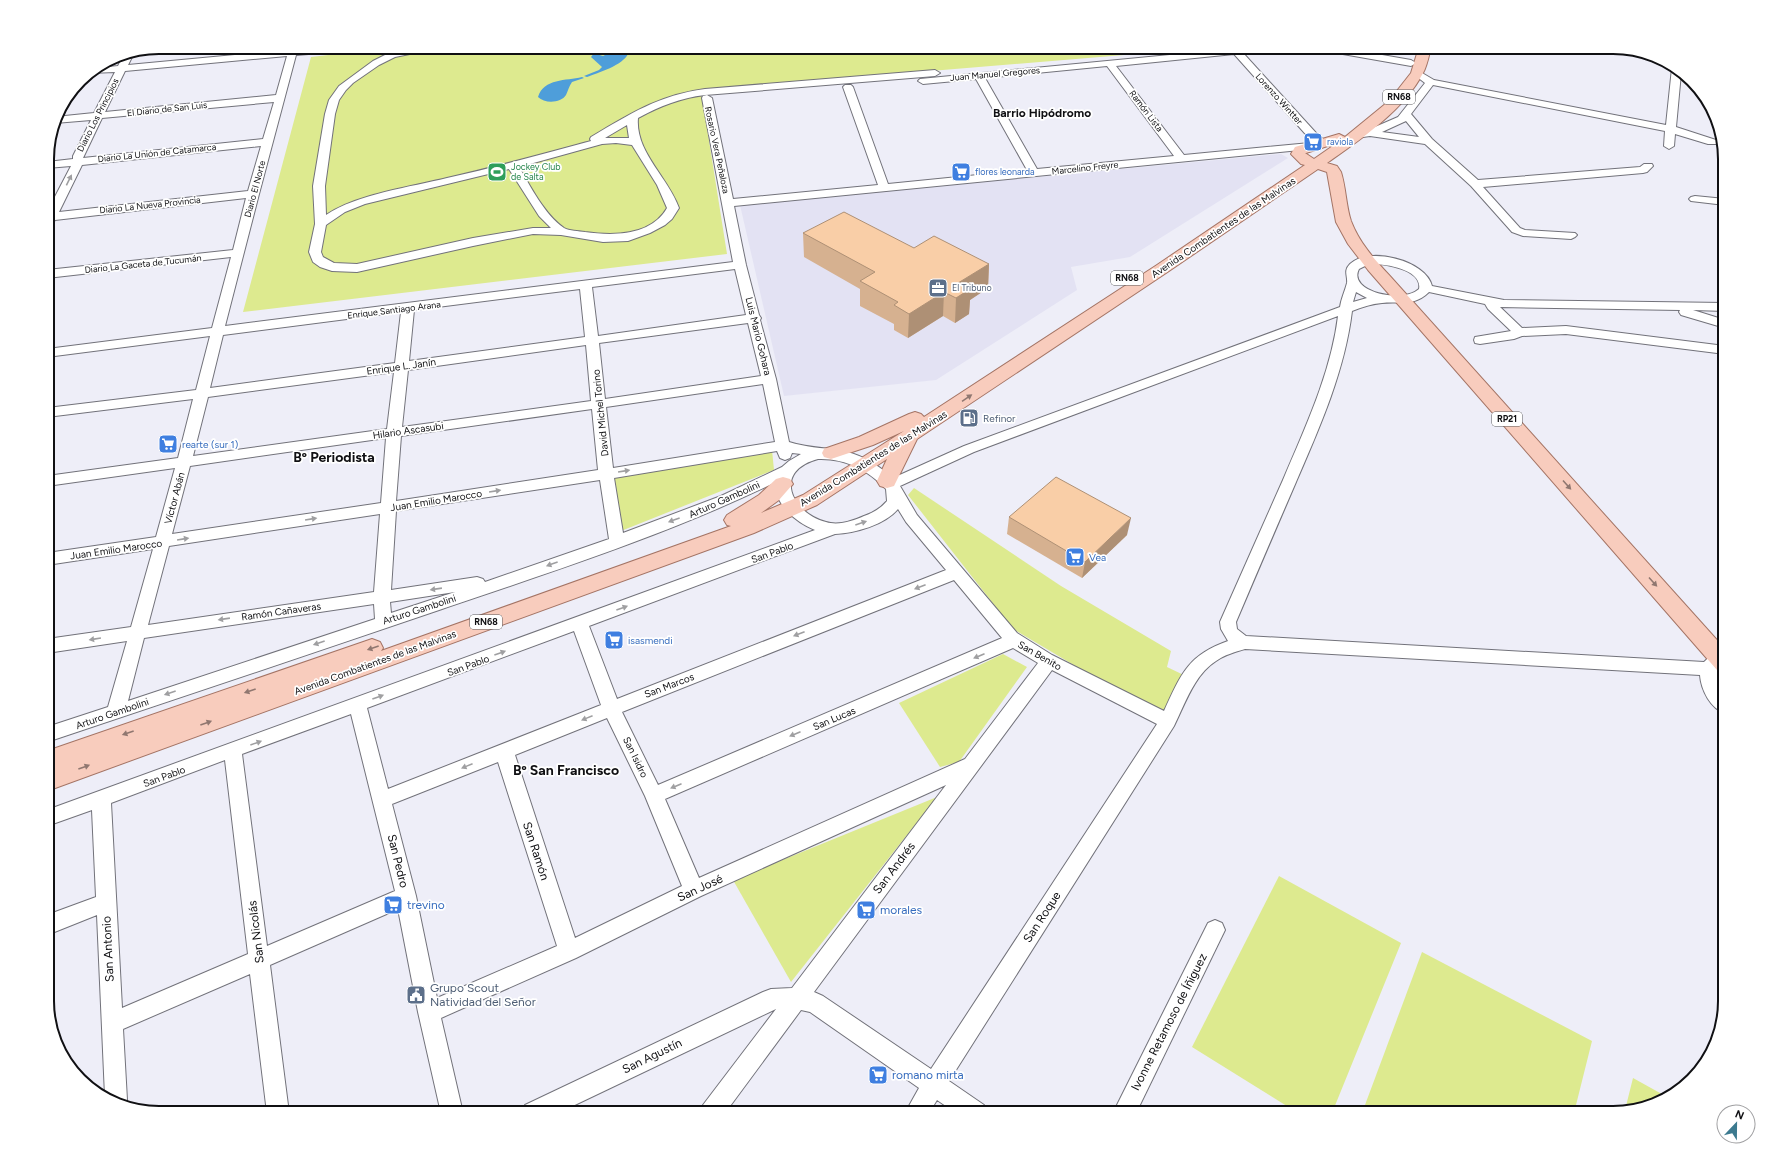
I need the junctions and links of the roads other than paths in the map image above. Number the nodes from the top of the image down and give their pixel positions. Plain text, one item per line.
1 (255, 54) edge
2 (292, 54) edge
3 (397, 54) edge
4 (1215, 54) edge
5 (1238, 54) edge
6 (1351, 54) edge
7 (1415, 54) edge
8 (1421, 54) edge
9 (126, 60) edge
10 (1110, 64) junction
11 (122, 68) junction
12 (1414, 68) junction
13 (104, 70) edge
14 (935, 73) dead end
15 (979, 76) junction
16 (1679, 78) edge
17 (1431, 82) junction
18 (848, 88) junction
19 (680, 95) junction
20 (280, 98) junction
21 (706, 98) junction
22 (1406, 115) junction
23 (98, 116) junction
24 (634, 117) junction
25 (62, 119) edge
26 (1671, 129) junction
27 (1370, 133) junction
28 (1428, 141) junction
29 (268, 142) junction
30 (635, 142) junction
31 (1712, 142) dead end
32 (1346, 143) junction
33 (1669, 146) dead end
34 (577, 147) junction
35 (1275, 150) junction
36 (1311, 154) junction
37 (1181, 158) junction
38 (74, 160) junction
39 (54, 164) edge
40 (512, 165) junction
41 (1648, 166) dead end
42 (1034, 173) junction
43 (1475, 184) junction
44 (884, 187) junction
45 (253, 194) junction
46 (329, 198) junction
47 (1695, 199) dead end
48 (54, 201) edge
49 (1718, 201) edge
50 (361, 202) junction
51 (728, 203) junction
52 (54, 211) edge
53 (542, 214) junction
54 (321, 224) junction
55 (561, 232) junction
56 (518, 233) junction
57 (1571, 235) dead end
58 (239, 253) junction
59 (1372, 260) junction
60 (740, 266) junction
61 (54, 273) edge
62 (1353, 282) junction
63 (586, 286) junction
64 (1413, 296) junction
65 (1382, 299) junction
66 (1491, 303) junction
67 (1673, 307) junction
68 (408, 308) junction
69 (1718, 308) edge
70 (1346, 309) junction
71 (755, 318) junction
72 (1718, 322) edge
73 (217, 331) junction
74 (1519, 332) junction
75 (1480, 340) dead end
76 (593, 341) junction
77 (1718, 349) edge
78 (54, 352) edge
79 (402, 366) junction
80 (769, 379) junction
81 (202, 394) junction
82 (599, 404) junction
83 (54, 412) edge
84 (913, 426) junction
85 (394, 432) junction
86 (784, 445) junction
87 (843, 458) junction
88 (184, 463) junction
89 (606, 474) junction
90 (54, 480) edge
91 (890, 485) junction
92 (791, 496) junction
93 (388, 507) junction
94 (886, 512) junction
95 (909, 516) junction
96 (741, 524) junction
97 (834, 529) junction
98 (617, 541) junction
99 (162, 542) junction
100 (54, 558) edge
101 (957, 572) junction
102 (516, 578) junction
103 (382, 596) junction
104 (383, 622) junction
105 (580, 624) junction
106 (137, 632) junction
107 (1015, 640) junction
108 (1244, 642) junction
109 (54, 645) edge
110 (1718, 654) edge
111 (1718, 658) edge
112 (1049, 661) junction
113 (1718, 663) edge
114 (1718, 698) edge
115 (358, 705) junction
116 (611, 708) junction
117 (116, 711) junction
118 (1168, 720) junction
119 (54, 733) edge
120 (234, 751) junction
121 (504, 751) junction
122 (54, 759) edge
123 (970, 765) junction
124 (54, 778) edge
125 (654, 795) junction
126 (101, 798) junction
127 (382, 800) junction
128 (54, 815) edge
129 (694, 890) junction
130 (406, 896) junction
131 (106, 902) junction
132 (54, 922) edge
133 (1215, 930) dead end
134 (569, 951) junction
135 (259, 960) junction
136 (797, 998) junction
137 (429, 1012) junction
138 (112, 1023) junction
139 (935, 1083) junction
140 (116, 1096) edge
141 (277, 1106) edge
142 (450, 1106) edge
143 (548, 1106) edge
144 (716, 1106) edge
145 (920, 1106) edge
146 (966, 1106) edge
147 (1127, 1106) edge

1 - 11 street
2 - 20 street, Diario El Norte
3 - 46 street
4 - 10 street, Juan Manuel Gregores
5 - 36 street, Lorenzo Wintter
6 - 12 street
7 - 12 main road, Avenida Combatientes de las Malvinas / RN68
8 - 12 main road, Avenida Combatientes de las Malvinas / RN68
9 - 11 street, Diario Los Principios
10 - 15 street, Juan Manuel Gregores
10 - 37 street, Ramón Lista
11 - 13 street
11 - 23 street, Diario Los Principios
12 - 17 street
12 - 32 main road, Avenida Combatientes de las Malvinas / RN68
14 - 19 street
15 - 18 street, Juan Manuel Gregores
15 - 42 street
16 - 26 street
17 - 22 street
17 - 26 street
18 - 21 street, Juan Manuel Gregores
18 - 44 street
19 - 21 street, Juan Manuel Gregores
19 - 24 street
20 - 23 street, El Diario de San Luis
20 - 29 street, Diario El Norte
21 - 51 street, Rosario Vera Peñaloza
22 - 27 street
22 - 28 street
23 - 25 street, El Diario de San Luis
23 - 38 street, Diario Los Principios
24 - 30 street
24 - 34 street
26 - 31 street
26 - 33 street
27 - 28 street
27 - 32 street
28 - 43 street
29 - 38 street, Diario La Unión de Catamarca
29 - 45 street, Diario El Norte
30 - 34 street
30 - 55 street
32 - 36 main road, Avenida Combatientes de las Malvinas / RN68
32 - 36 main road
32 - 59 main road, RP21
34 - 40 street
35 - 36 street, Marcelino Freyre
35 - 36 street, Marcelino Freyre
35 - 37 street, Marcelino Freyre
36 - 59 main road, RP21
36 - 84 main road, Avenida Combatientes de las Malvinas / RN68
37 - 42 street, Marcelino Freyre
38 - 39 street, Diario La Unión de Catamarca
38 - 48 street, Diario Los Principios
40 - 50 street
40 - 53 street
41 - 43 street
42 - 44 street, Marcelino Freyre
43 - 57 street
44 - 51 street, Marcelino Freyre
45 - 52 street, Diario La Nueva Provincia
45 - 58 street, Diario El Norte
46 - 50 street
46 - 54 street
47 - 49 street
50 - 54 street
51 - 60 street, Luis Mario Gohara
53 - 55 street
53 - 56 street
54 - 56 street
55 - 56 street
58 - 61 street, Diario La Gaceta de Tucumán
58 - 73 street, Diario El Norte
59 - 62 street
59 - 64 main road, RP21
59 - 64 street
60 - 63 street, Enrique Santiago Arana
60 - 71 street, Luis Mario Gohara
62 - 65 street
62 - 70 street
63 - 68 street, Enrique Santiago Arana
63 - 76 street, David Michel Torino
64 - 65 street
64 - 66 street
64 - 110 main road, RP21
65 - 70 street
66 - 67 street
66 - 74 street
67 - 69 street
67 - 72 street
68 - 73 street, Enrique Santiago Arana
68 - 79 street
70 - 91 street
70 - 108 street
71 - 76 street, Enrique L. Janín
71 - 80 street, Luis Mario Gohara
73 - 78 street, Enrique Santiago Arana
73 - 81 street, Víctor Abán
74 - 75 street
74 - 77 street
76 - 79 street, Enrique L. Janín
76 - 82 street, David Michel Torino
79 - 81 street, Enrique L. Janín
79 - 85 street
80 - 82 street, Hilario Ascasubi
80 - 86 street, Luis Mario Gohara
81 - 83 street, Enrique L. Janín
81 - 88 street, Víctor Abán
82 - 85 street, Hilario Ascasubi
82 - 89 street, David Michel Torino
84 - 87 main road, Avenida Combatientes de las Malvinas / RN68
84 - 87 main road
84 - 91 main road
85 - 88 street, Hilario Ascasubi
85 - 93 street
86 - 87 street, Juan Emilio Marocco
89 -> 86 street, Juan Emilio Marocco
86 - 92 street, Luis Mario Gohara
87 - 91 street
87 - 92 main road, Avenida Combatientes de las Malvinas / RN68
87 - 92 street, Arturo Gambolini
88 - 90 street, Hilario Ascasubi
88 - 99 street, Víctor Abán
93 -> 89 street, Juan Emilio Marocco
89 - 98 street, David Michel Torino
91 - 94 street
91 - 95 street, San Benito
92 - 96 main road, Avenida Combatientes de las Malvinas / RN68
92 - 97 street
92 -> 98 street, Arturo Gambolini
99 -> 93 street, Juan Emilio Marocco
93 - 103 street
94 - 95 street
97 -> 94 street, San Pablo
95 - 101 street, San Benito
96 -> 122 main road, Avenida Combatientes de las Malvinas / RN68
124 -> 96 main road, Avenida Combatientes de las Malvinas / RN68
105 -> 97 street, San Pablo
98 -> 102 street, Arturo Gambolini
99 - 100 street, Juan Emilio Marocco
99 - 106 street, Víctor Abán
101 - 107 street, San Benito
101 -> 116 street, San Marcos
102 -> 103 street, Ramón Cañaveras
102 - 104 street, Arturo Gambolini
103 - 104 street
103 -> 106 street, Ramón Cañaveras
104 -> 117 street, Arturo Gambolini
115 -> 105 street, San Pablo
105 - 116 street, San Isidro
106 -> 109 street, Ramón Cañaveras
106 - 117 street, Víctor Abán
107 - 112 street, San Benito
107 -> 125 street, San Lucas
108 - 111 street
108 - 118 street, San Roque
112 - 118 street, San Benito
112 - 123 street, San Andrés
113 - 114 street
120 -> 115 street, San Pablo
115 - 127 street, San Pedro
116 -> 121 street, San Marcos
116 - 125 street, San Isidro
117 - 119 street, Arturo Gambolini
118 - 139 street, San Roque
120 - 126 street, San Pablo
120 - 135 street, San Nicolás
121 -> 127 street, San Marcos
121 - 134 street, San Ramón
123 - 129 street, San José
123 - 136 street, San Andrés
125 - 129 street, San Isidro
126 - 128 street, San Pablo
126 - 131 street, San Antonio
127 - 130 street, San Pedro
129 - 134 street, San José
130 - 135 street
130 - 137 street, San Pedro
131 - 132 street
131 - 138 street, San Antonio
133 - 147 street, Ivonne Retamoso de Íñiguez
134 - 137 street, San José
135 - 138 street
135 - 141 street, San Nicolás
136 - 139 street
136 - 143 street, San Agustín
136 - 144 street, San Andrés
137 - 142 street, San Pedro
138 - 140 street, San Antonio
139 - 145 street, San Roque
139 - 146 street

